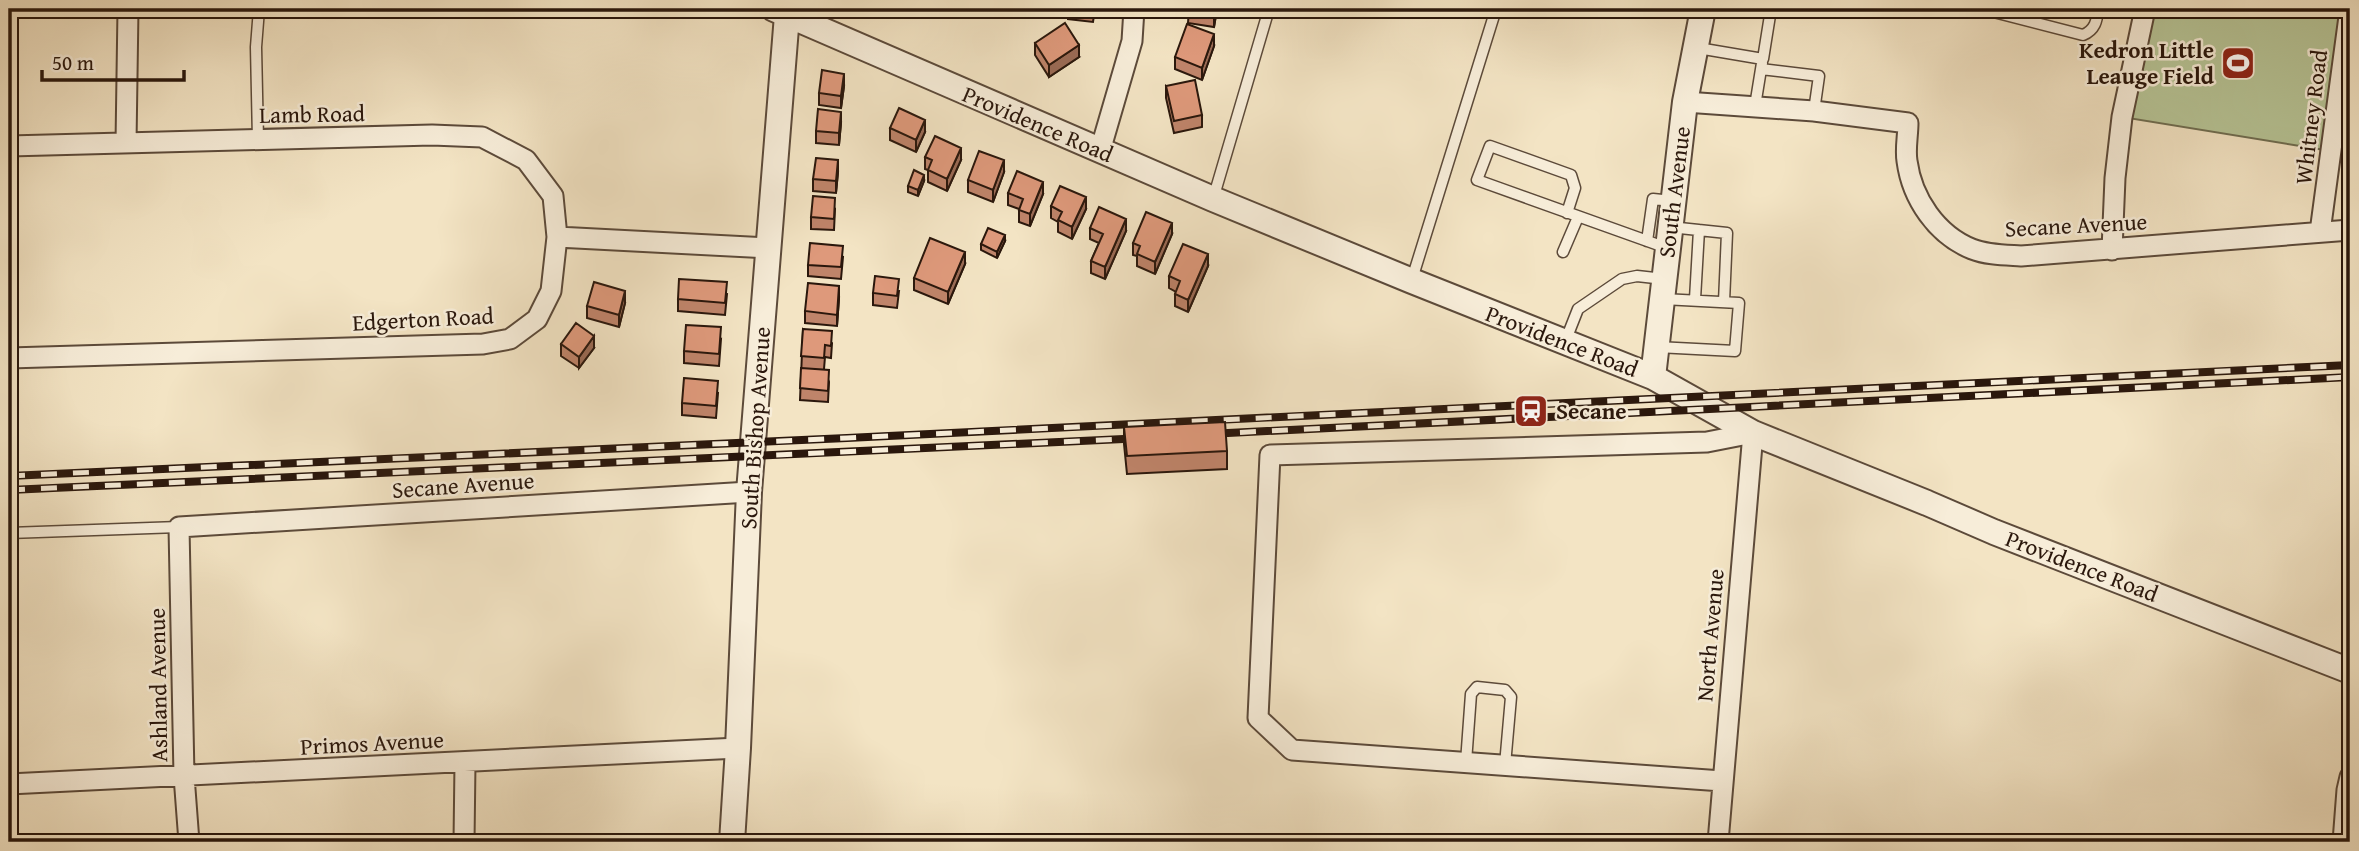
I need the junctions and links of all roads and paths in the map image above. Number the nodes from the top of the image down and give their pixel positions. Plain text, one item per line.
1 (128, 9) edge
2 (259, 9) edge
3 (1134, 9) edge
4 (1269, 9) edge
5 (1496, 9) edge
6 (1703, 9) edge
7 (1769, 9) edge
8 (1982, 9) edge
9 (2098, 9) edge
10 (2145, 9) edge
11 (2350, 9) edge
12 (780, 12) edge
13 (1695, 47) junction
14 (1762, 64) junction
15 (1685, 102) junction
16 (1755, 106) junction
17 (1814, 111) junction
18 (258, 140) junction
19 (126, 143) junction
20 (9, 146) edge
21 (1100, 151) junction
22 (1213, 199) junction
23 (1567, 213) junction
24 (1578, 217) junction
25 (1699, 230) junction
26 (2350, 230) edge
27 (2320, 232) junction
28 (557, 237) junction
29 (1661, 239) junction
30 (768, 248) junction
31 (2112, 250) junction
32 (1563, 252) dead end
33 (1412, 281) junction
34 (1663, 289) junction
35 (1695, 299) junction
36 (1724, 302) junction
37 (1565, 342) junction
38 (1657, 347) junction
39 (9, 358) edge
40 (1653, 377) junction
41 (1753, 433) junction
42 (749, 492) junction
43 (179, 527) junction
44 (9, 533) edge
45 (2350, 671) edge
46 (738, 748) junction
47 (1466, 762) junction
48 (465, 763) junction
49 (1505, 765) junction
50 (184, 776) junction
51 (2350, 777) edge
52 (1722, 780) junction
53 (9, 784) edge
54 (188, 842) edge
55 (464, 842) edge
56 (732, 842) edge
57 (1718, 842) edge
58 (2343, 842) edge

1 - 19 street
2 - 18 lane
3 - 21 street
4 - 22 lane
5 - 33 lane
6 - 13 street, South Avenue
7 - 14 lane
8 - 9 lane
10 - 31 street
11 - 27 street, Whitney Road
12 - 21 street, Providence Road
12 - 30 street, South Bishop Avenue
13 - 14 lane
13 - 15 street, South Avenue
14 - 16 lane
14 - 17 lane
15 - 16 street, Secane Avenue
15 - 29 street, South Avenue
16 - 17 street, Secane Avenue
17 - 31 street, Secane Avenue
18 - 19 street, Lamb Road
18 - 28 street, Lamb Road
19 - 20 street, Lamb Road
21 - 22 street, Providence Road
22 - 33 street, Providence Road
23 - 23 lane
23 - 24 lane
24 - 29 lane
24 - 32 lane
25 - 29 lane
25 - 35 lane
25 - 36 lane
26 - 27 street, Secane Avenue
27 - 31 street, Secane Avenue
28 - 30 street
28 - 39 street, Edgerton Road
29 - 34 street, South Avenue
30 - 42 street, South Bishop Avenue
33 - 37 street, Providence Road
34 - 35 lane
34 - 37 lane
34 - 38 street, South Avenue
35 - 36 lane
36 - 38 lane
37 - 40 street, Providence Road
38 - 40 street, South Avenue
40 - 41 street, Providence Road
41 - 45 street, Providence Road
41 - 47 street
41 - 52 street, North Avenue
42 - 43 street, Secane Avenue
42 - 46 street, South Bishop Avenue
43 - 44 lane
43 - 50 street, Ashland Avenue
46 - 48 street, Primos Avenue
46 - 56 street, South Bishop Avenue
47 - 49 street
47 - 49 lane
48 - 50 street, Primos Avenue
48 - 55 street
49 - 52 street
50 - 53 street, Primos Avenue
50 - 54 street, Ashland Avenue
51 - 58 street
52 - 57 street, North Avenue

